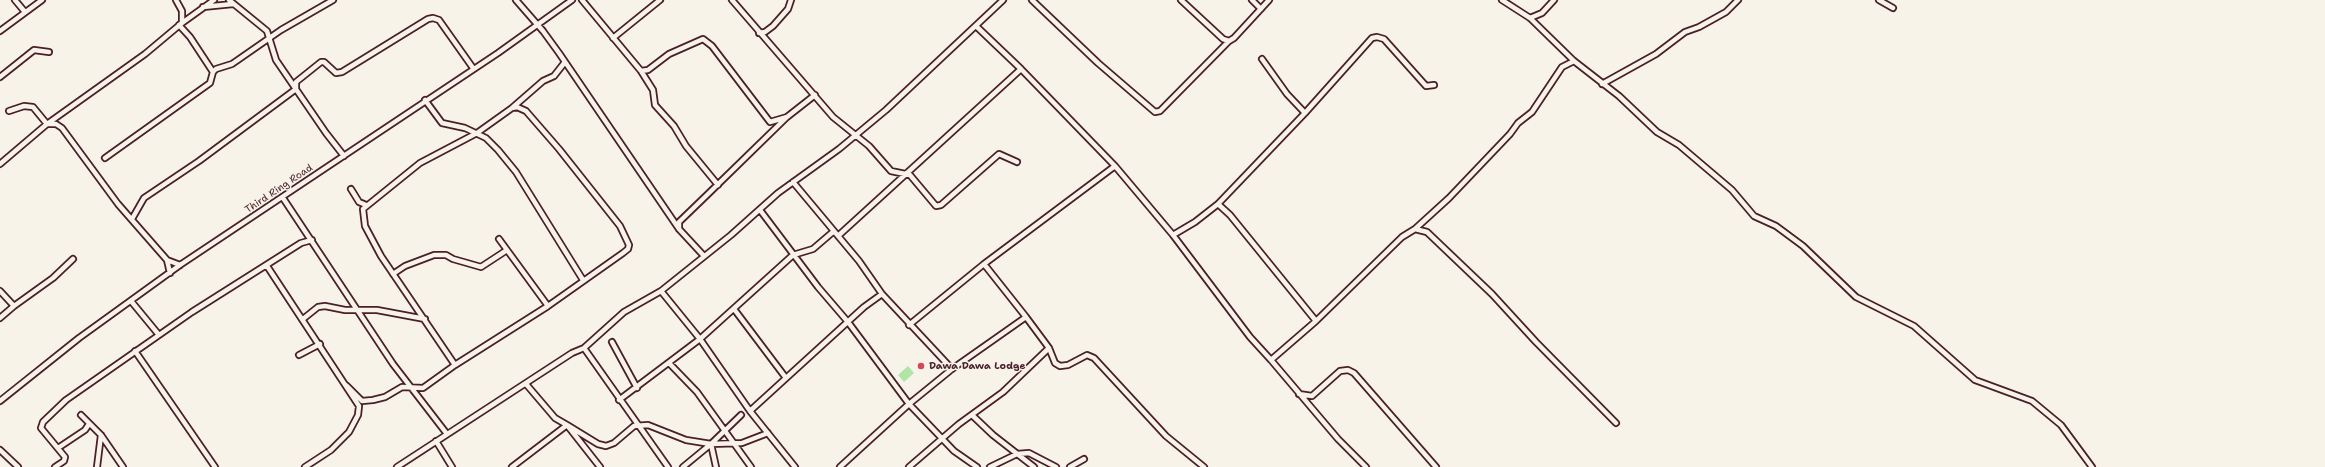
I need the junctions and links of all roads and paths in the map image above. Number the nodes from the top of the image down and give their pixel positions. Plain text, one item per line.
1 (15, 0) edge
2 (42, 0) edge
3 (176, 0) edge
4 (214, 0) edge
5 (229, 0) edge
6 (333, 0) edge
7 (516, 0) edge
8 (572, 0) edge
9 (582, 0) edge
10 (660, 0) edge
11 (732, 0) edge
12 (791, 0) edge
13 (1003, 0) edge
14 (1032, 0) edge
15 (1181, 0) edge
16 (1252, 0) edge
17 (1269, 0) edge
18 (1502, 0) edge
19 (1554, 0) edge
20 (1738, 0) edge
21 (1879, 0) edge
22 (233, 4) junction
23 (203, 7) junction
24 (1893, 8) dead end
25 (1261, 9) junction
26 (25, 12) junction
27 (1530, 18) junction
28 (181, 24) junction
29 (537, 25) junction
30 (976, 26) junction
31 (0, 31) edge
32 (759, 33) junction
33 (269, 38) junction
34 (613, 38) junction
35 (1229, 41) junction
36 (49, 52) dead end
37 (1262, 58) dead end
38 (1574, 61) junction
39 (565, 62) junction
40 (473, 68) junction
41 (1021, 69) junction
42 (641, 71) junction
43 (212, 72) junction
44 (0, 78) edge
45 (1434, 84) dead end
46 (1602, 84) junction
47 (296, 89) junction
48 (815, 94) junction
49 (425, 100) junction
50 (512, 108) junction
51 (9, 111) dead end
52 (1305, 113) junction
53 (787, 117) junction
54 (48, 124) junction
55 (477, 133) junction
56 (855, 135) junction
57 (344, 156) junction
58 (105, 158) dead end
59 (1017, 162) dead end
60 (0, 164) edge
61 (1115, 166) junction
62 (905, 174) junction
63 (793, 182) junction
64 (718, 184) junction
65 (351, 189) dead end
66 (283, 198) junction
67 (1218, 204) junction
68 (366, 205) junction
69 (760, 210) junction
70 (132, 219) junction
71 (679, 229) junction
72 (1415, 229) junction
73 (834, 231) junction
74 (307, 232) junction
75 (1173, 235) junction
76 (838, 236) junction
77 (499, 239) dead end
78 (312, 240) junction
79 (301, 243) junction
80 (507, 250) junction
81 (793, 255) junction
82 (704, 256) junction
83 (73, 259) dead end
84 (167, 260) junction
85 (984, 264) junction
86 (180, 265) junction
87 (267, 266) junction
88 (170, 273) junction
89 (394, 274) junction
90 (583, 280) junction
91 (0, 291) edge
92 (661, 291) junction
93 (882, 294) junction
94 (131, 301) junction
95 (14, 306) junction
96 (548, 306) junction
97 (416, 307) junction
98 (358, 309) junction
99 (734, 309) junction
100 (410, 315) junction
101 (1026, 317) junction
102 (0, 318) edge
103 (303, 319) junction
104 (425, 319) junction
105 (1316, 321) junction
106 (848, 322) junction
107 (909, 325) junction
108 (159, 336) junction
109 (700, 339) junction
110 (612, 342) dead end
111 (320, 344) junction
112 (584, 348) junction
113 (1049, 348) junction
114 (135, 352) junction
115 (299, 355) dead end
116 (1271, 360) junction
117 (669, 363) junction
118 (455, 365) junction
119 (952, 369) junction
120 (786, 378) junction
121 (526, 384) junction
122 (347, 386) junction
123 (412, 388) junction
124 (422, 388) junction
125 (637, 388) junction
126 (1299, 394) junction
127 (420, 399) junction
128 (619, 400) junction
129 (0, 401) edge
130 (909, 404) junction
131 (750, 411) junction
132 (81, 415) dead end
133 (741, 415) dead end
134 (973, 416) junction
135 (1616, 423) dead end
136 (89, 424) junction
137 (567, 425) junction
138 (638, 427) junction
139 (725, 430) junction
140 (768, 433) junction
141 (447, 434) junction
142 (100, 435) junction
143 (942, 439) junction
144 (436, 441) junction
145 (734, 443) junction
146 (711, 444) junction
147 (58, 448) junction
148 (0, 450) edge
149 (1017, 454) junction
150 (1084, 459) dead end
151 (18, 467) edge
152 (55, 467) edge
153 (97, 467) edge
154 (123, 467) edge
155 (214, 467) edge
156 (305, 467) edge
157 (396, 467) edge
158 (452, 467) edge
159 (512, 467) edge
160 (600, 467) edge
161 (668, 467) edge
162 (683, 467) edge
163 (716, 467) edge
164 (751, 467) edge
165 (795, 467) edge
166 (840, 467) edge
167 (909, 467) edge
168 (977, 467) edge
169 (990, 467) edge
170 (1034, 467) edge
171 (1056, 467) edge
172 (1070, 467) edge
173 (1204, 467) edge
174 (1366, 467) edge
175 (1436, 467) edge
176 (2092, 467) edge

1 - 26 street
2 - 26 street
3 - 28 street
4 - 23 street
5 - 22 street
6 - 33 street
7 - 29 street
8 - 29 street, Third Ring Road
9 - 34 street
10 - 34 street
11 - 32 street
12 - 32 street
13 - 30 street
14 - 35 street
15 - 35 street
16 - 25 street
17 - 25 street
18 - 27 street
19 - 27 street
20 - 46 street
21 - 24 street
22 - 23 street
22 - 33 street
23 - 28 street
25 - 35 street
26 - 31 street
27 - 38 street
28 - 43 street
28 - 54 street
29 - 39 street
29 - 40 street, Third Ring Road
30 - 41 street
30 - 56 street
32 - 48 street
33 - 43 street
33 - 47 street
34 - 42 street
36 - 44 street
37 - 52 street
38 - 46 street
38 - 72 street
39 - 50 street
39 - 71 street
40 - 47 street
40 - 49 street, Third Ring Road
41 - 61 street
41 - 62 street
42 - 53 street
42 - 64 street
43 - 58 street
45 - 52 street
46 - 176 street
47 - 57 street
47 - 70 street
48 - 53 street
48 - 56 street
49 - 55 street
49 - 57 street, Third Ring Road
50 - 55 street
50 - 90 street
51 - 54 street
52 - 67 street
53 - 64 street
54 - 60 street
54 - 70 street
55 - 68 street
55 - 90 street
56 - 62 street
56 - 63 street
57 - 66 street, Third Ring Road
59 - 62 street
61 - 75 street
61 - 85 street
62 - 76 street
63 - 69 street
63 - 73 street
64 - 71 street
65 - 68 street
66 - 74 street
66 - 86 street, Third Ring Road
67 - 75 street
67 - 105 street
68 - 89 street
69 - 81 street
69 - 82 street
70 - 84 street
71 - 82 street
72 - 105 street
72 - 135 street
73 - 76 street
73 - 81 street
74 - 78 street
74 - 79 street
75 - 116 street
76 - 93 street
77 - 80 street
78 - 79 street
78 - 98 street
79 - 87 street
80 - 89 street
80 - 96 street
81 - 99 street
81 - 106 street
82 - 92 street
83 - 95 street
84 - 86 street
84 - 88 street
85 - 101 street
85 - 107 street
86 - 88 street, Third Ring Road
87 - 103 street
87 - 108 street
88 - 94 street, Third Ring Road
89 - 97 street
90 - 96 street
91 - 95 street
92 - 109 street
92 - 112 street
93 - 106 street
93 - 107 street
94 - 108 street
94 - 129 street, Third Ring Road
95 - 102 street
96 - 118 street
97 - 100 street
97 - 104 street
98 - 100 street
98 - 103 street
98 - 123 street
99 - 109 street
99 - 120 street
100 - 104 street
101 - 113 street
101 - 119 street
103 - 111 street
104 - 118 street
105 - 116 street
106 - 120 street
106 - 130 street
107 - 119 street
108 - 114 street
109 - 117 street
109 - 131 street
110 - 125 street
111 - 115 street
111 - 122 street
112 - 121 street
112 - 128 street
113 - 134 street
113 - 173 street
114 - 147 street
114 - 155 street
116 - 126 street
117 - 125 street
117 - 139 street
118 - 124 street
119 - 130 street
120 - 131 street
121 - 137 street
121 - 141 street
122 - 123 street
122 - 156 street
123 - 124 street
123 - 127 street
124 - 127 street
125 - 128 street
126 - 174 street
126 - 175 street
127 - 141 street
128 - 138 street
130 - 143 street
130 - 166 street
131 - 140 street
132 - 136 street
133 - 139 street
134 - 143 street
134 - 149 street
136 - 142 street
136 - 147 street
137 - 138 street
137 - 159 street
137 - 160 street
138 - 146 street
138 - 161 street
139 - 145 street
139 - 146 street
140 - 145 street
140 - 165 street
141 - 144 street
142 - 153 street
142 - 154 street
143 - 167 street
143 - 168 street
144 - 157 street
144 - 158 street
145 - 146 street
145 - 164 street
146 - 162 street
146 - 163 street
147 - 152 street
148 - 151 street
149 - 169 street
149 - 170 street
149 - 171 street
150 - 172 street

